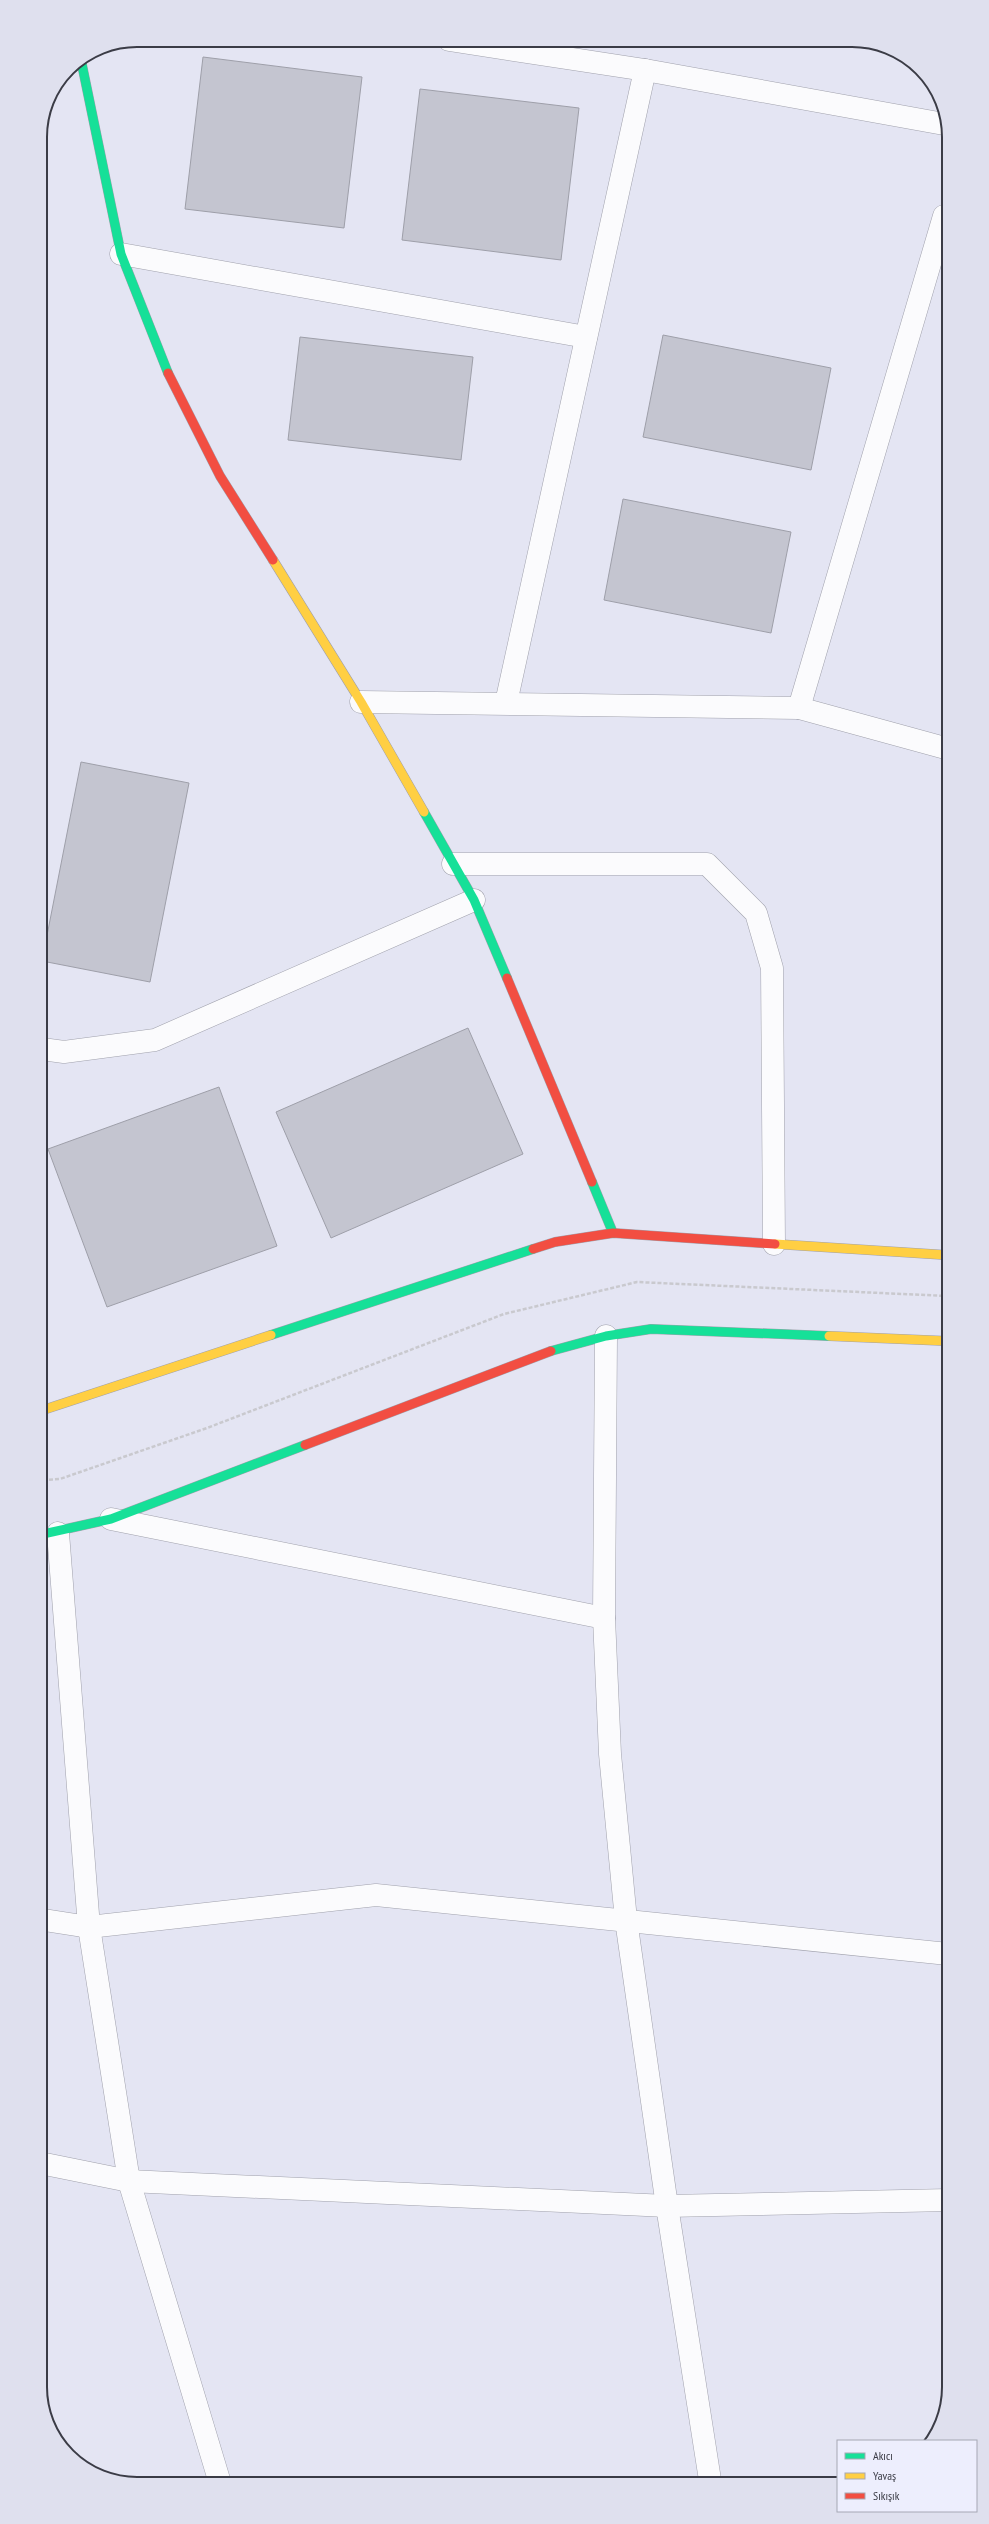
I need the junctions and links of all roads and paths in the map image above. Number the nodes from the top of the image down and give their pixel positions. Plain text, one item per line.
1 (495, 47) edge
2 (82, 65) edge
3 (645, 70) junction
4 (941, 123) edge
5 (942, 223) edge
6 (121, 254) junction
7 (586, 337) junction
8 (361, 702) junction
9 (506, 703) junction
10 (799, 708) junction
11 (942, 747) edge
12 (453, 864) junction
13 (474, 900) junction
14 (47, 1049) edge
15 (613, 1233) junction
16 (774, 1244) junction
17 (942, 1255) edge
18 (606, 1336) junction
19 (942, 1341) edge
20 (47, 1409) edge
21 (111, 1519) junction
22 (51, 1533) edge
23 (604, 1618) junction
24 (47, 1920) edge
25 (626, 1920) junction
26 (89, 1927) junction
27 (942, 1953) edge
28 (47, 2165) edge
29 (129, 2181) junction
30 (942, 2200) edge
31 (667, 2206) junction
32 (218, 2477) edge
33 (707, 2477) edge

1 - 3 street
2 - 6 main road
3 - 4 street
3 - 7 street
5 - 10 street
6 - 7 street
6 - 8 main road
7 - 9 street
8 - 9 street
8 - 12 main road
9 - 10 street
10 - 11 street
12 - 13 main road
12 - 16 street
13 - 14 street
13 - 15 main road
15 - 16 main road
15 - 20 main road
16 - 17 main road
18 - 19 main road
18 - 21 main road
18 - 23 street
21 - 22 main road
21 - 23 street
22 - 26 street
23 - 25 street
24 - 26 street
25 - 26 street
25 - 27 street
25 - 31 street
26 - 29 street
28 - 29 street
29 - 31 street
29 - 32 street
30 - 31 street
31 - 33 street

